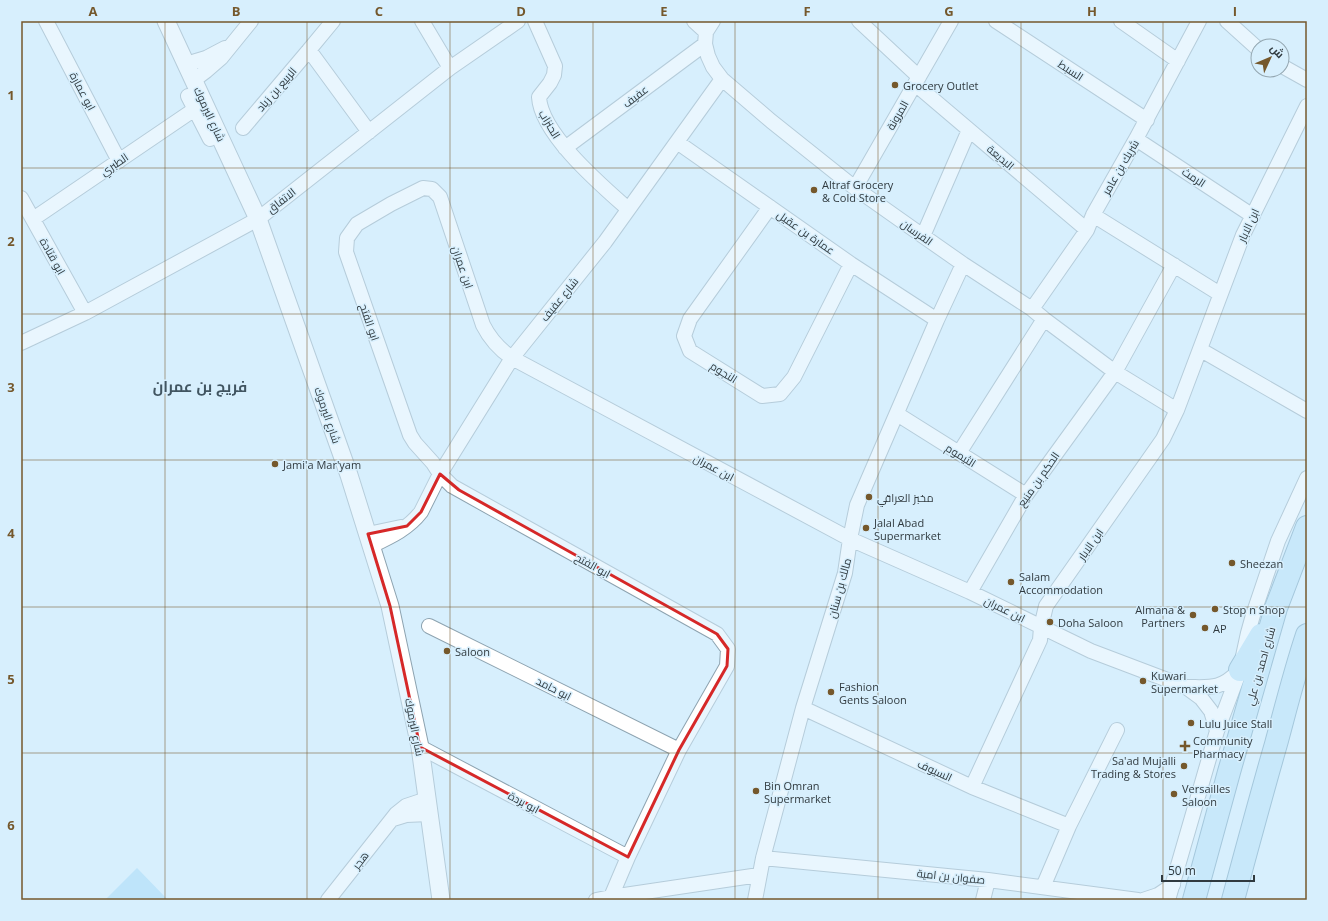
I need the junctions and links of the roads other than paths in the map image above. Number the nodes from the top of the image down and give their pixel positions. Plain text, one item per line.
1 (46, 21) edge
2 (166, 21) edge
3 (251, 21) edge
4 (333, 21) edge
5 (422, 21) edge
6 (518, 21) edge
7 (535, 21) edge
8 (694, 21) edge
9 (859, 21) edge
10 (951, 21) edge
11 (996, 21) edge
12 (1121, 21) edge
13 (1199, 21) edge
14 (1227, 21) edge
15 (708, 32) edge
16 (233, 42) junction
17 (1250, 42) edge
18 (310, 50) junction
19 (1178, 61) junction
20 (186, 64) junction
21 (450, 68) junction
22 (1290, 70) edge
23 (722, 78) junction
24 (194, 80) junction
25 (917, 80) junction
26 (1307, 80) edge
27 (188, 96) dead end
28 (1307, 106) edge
29 (195, 109) junction
30 (1146, 120) junction
31 (243, 128) dead end
32 (969, 130) junction
33 (369, 132) junction
34 (210, 139) dead end
35 (1136, 139) junction
36 (678, 142) junction
37 (565, 148) junction
38 (119, 161) junction
39 (855, 188) junction
40 (21, 198) edge
41 (770, 207) junction
42 (628, 209) junction
43 (1093, 215) junction
44 (1253, 216) junction
45 (33, 219) junction
46 (258, 219) junction
47 (1087, 230) junction
48 (923, 236) junction
49 (348, 238) joint
50 (851, 264) junction
51 (963, 264) junction
52 (1174, 265) junction
53 (1220, 294) junction
54 (1032, 309) junction
55 (85, 313) junction
56 (1044, 319) junction
57 (937, 320) junction
58 (21, 343) edge
59 (1201, 350) junction
60 (512, 358) junction
61 (1115, 372) junction
62 (1177, 410) junction
63 (1307, 411) edge
64 (897, 414) junction
65 (959, 453) junction
66 (440, 474) junction
67 (1307, 478) edge
68 (1026, 495) junction
69 (1307, 527) edge
70 (850, 539) junction
71 (369, 540) junction
72 (970, 592) junction
73 (1276, 608) junction
74 (429, 626) dead end
75 (1041, 627) junction
76 (1307, 635) edge
77 (1240, 670) junction
78 (1186, 687) junction
79 (803, 708) junction
80 (1118, 730) dead end
81 (1217, 731) junction
82 (420, 747) junction
83 (679, 750) junction
84 (972, 787) junction
85 (428, 806) junction
86 (1069, 826) junction
87 (628, 857) junction
88 (763, 858) junction
89 (759, 875) junction
90 (988, 880) junction
91 (1173, 885) junction
92 (1042, 888) junction
93 (611, 896) junction
94 (759, 899) edge
95 (328, 900) edge
96 (441, 900) edge
97 (596, 900) edge
98 (983, 900) edge
99 (1138, 900) edge
100 (1143, 900) edge
101 (1168, 900) edge
102 (1194, 900) edge
103 (1233, 900) edge

1 - 38 street, ابو عمارة
2 - 20 street, شارع اليرموك
3 - 16 street
4 - 18 street, الربيع بن زياد
5 - 21 street
6 - 21 street, الاتفاق
7 - 37 street, الحنزاب
8 - 15 street, الفرسان
9 - 25 street, البديعة
10 - 25 street, المرونة
11 - 30 street, السبط
12 - 19 street
13 - 19 street, شريك بن عامر
14 - 17 street
15 - 23 street, الفرسان
15 - 37 street, عفيف
16 - 20 street
16 - 24 street
18 - 31 street, الربيع بن زياد
18 - 33 street
19 - 30 street, شريك بن عامر
20 - 24 street, شارع اليرموك
21 - 33 street, الاتفاق
22 - 26 street
23 - 36 street, شارع عفيف
23 - 39 street, الفرسان
24 - 46 street, شارع اليرموك
25 - 32 street, البديعة
25 - 39 street, المرونة
27 - 29 street
28 - 44 street, ابن الابار
29 - 34 street
29 - 38 street, الطبري
30 - 35 street, شريك بن عامر
32 - 47 street, البديعة
32 - 48 street
33 - 46 street, الاتفاق
35 - 43 street, شريك بن عامر
35 - 44 street, الرمث
36 - 41 street, عمارة بن عقيل
36 - 42 street, شارع عفيف
37 - 42 street, الحنزاب
38 - 45 street, الطبري
39 - 48 street, الفرسان
40 - 45 street, ابو قتادة
41 - 50 street, عمارة بن عقيل
41 - 50 street, النجوم
42 - 60 street, شارع عفيف
43 - 47 street, شريك بن عامر
43 - 52 street
44 - 53 street, ابن الابار
45 - 55 street, ابو قتادة
46 - 55 street, الاتفاق
46 - 71 street, شارع اليرموك
47 - 54 street, شريك بن عامر
48 - 51 street, الفرسان
49 - 60 street, ابن عمران
49 - 66 street, ابو الفتح
50 - 57 street, عمارة بن عقيل
51 - 54 street, الفرسان
51 - 57 street, مالك بن سنان
52 - 53 street
52 - 61 street, الحكم بن منيع
53 - 59 street, ابن الابار
54 - 56 street, الفرسان
55 - 58 street, الاتفاق
56 - 61 street, الفرسان
56 - 65 street
57 - 64 street, مالك بن سنان
59 - 62 street, ابن الابار
59 - 63 street
60 - 66 street, شارع عفيف
60 - 70 street, ابن عمران
61 - 62 street, الفرسان
61 - 68 street, الحكم بن منيع
62 - 75 street, ابن الابار
64 - 65 street, الثيموم
64 - 70 street, مالك بن سنان
65 - 68 street, الثيموم
66 - 71 street, شارع عفيف
66 - 83 street, ابو الفتح
67 - 77 street, شارع احمد بن علي
68 - 72 street, الحكم بن منيع
69 - 73 main road, شارع احمد بن علي
70 - 72 street, ابن عمران
70 - 79 street, مالك بن سنان
71 - 82 street, شارع اليرموك
72 - 75 street, ابن عمران
73 - 77 main road
73 - 102 main road, شارع احمد بن علي
74 - 83 street, ابو حامد
75 - 78 street, ابن عمران
75 - 84 street, ابن الابار
76 - 103 main road
77 - 78 street, ابن عمران
77 - 81 street, شارع احمد بن علي
78 - 81 street, ابن عمران
79 - 84 street, السيوف
79 - 88 street, مالك بن سنان
80 - 86 street
81 - 91 street, شارع احمد بن علي
82 - 85 street, شارع اليرموك
82 - 87 street, ابو بردة
83 - 87 street, ابو الفتح
84 - 86 street, السيوف
85 - 95 street, هجر
85 - 96 street, شارع اليرموك
86 - 92 street
87 - 93 street, ابو الفتح
88 - 89 street, مالك بن سنان
88 - 90 street, صفوان بن امية
89 - 93 street
89 - 94 street, مالك بن سنان
90 - 92 street, صفوان بن امية
90 - 98 street
91 - 100 street
91 - 101 street, شارع احمد بن علي
92 - 99 street, صفوان بن امية
93 - 97 street

